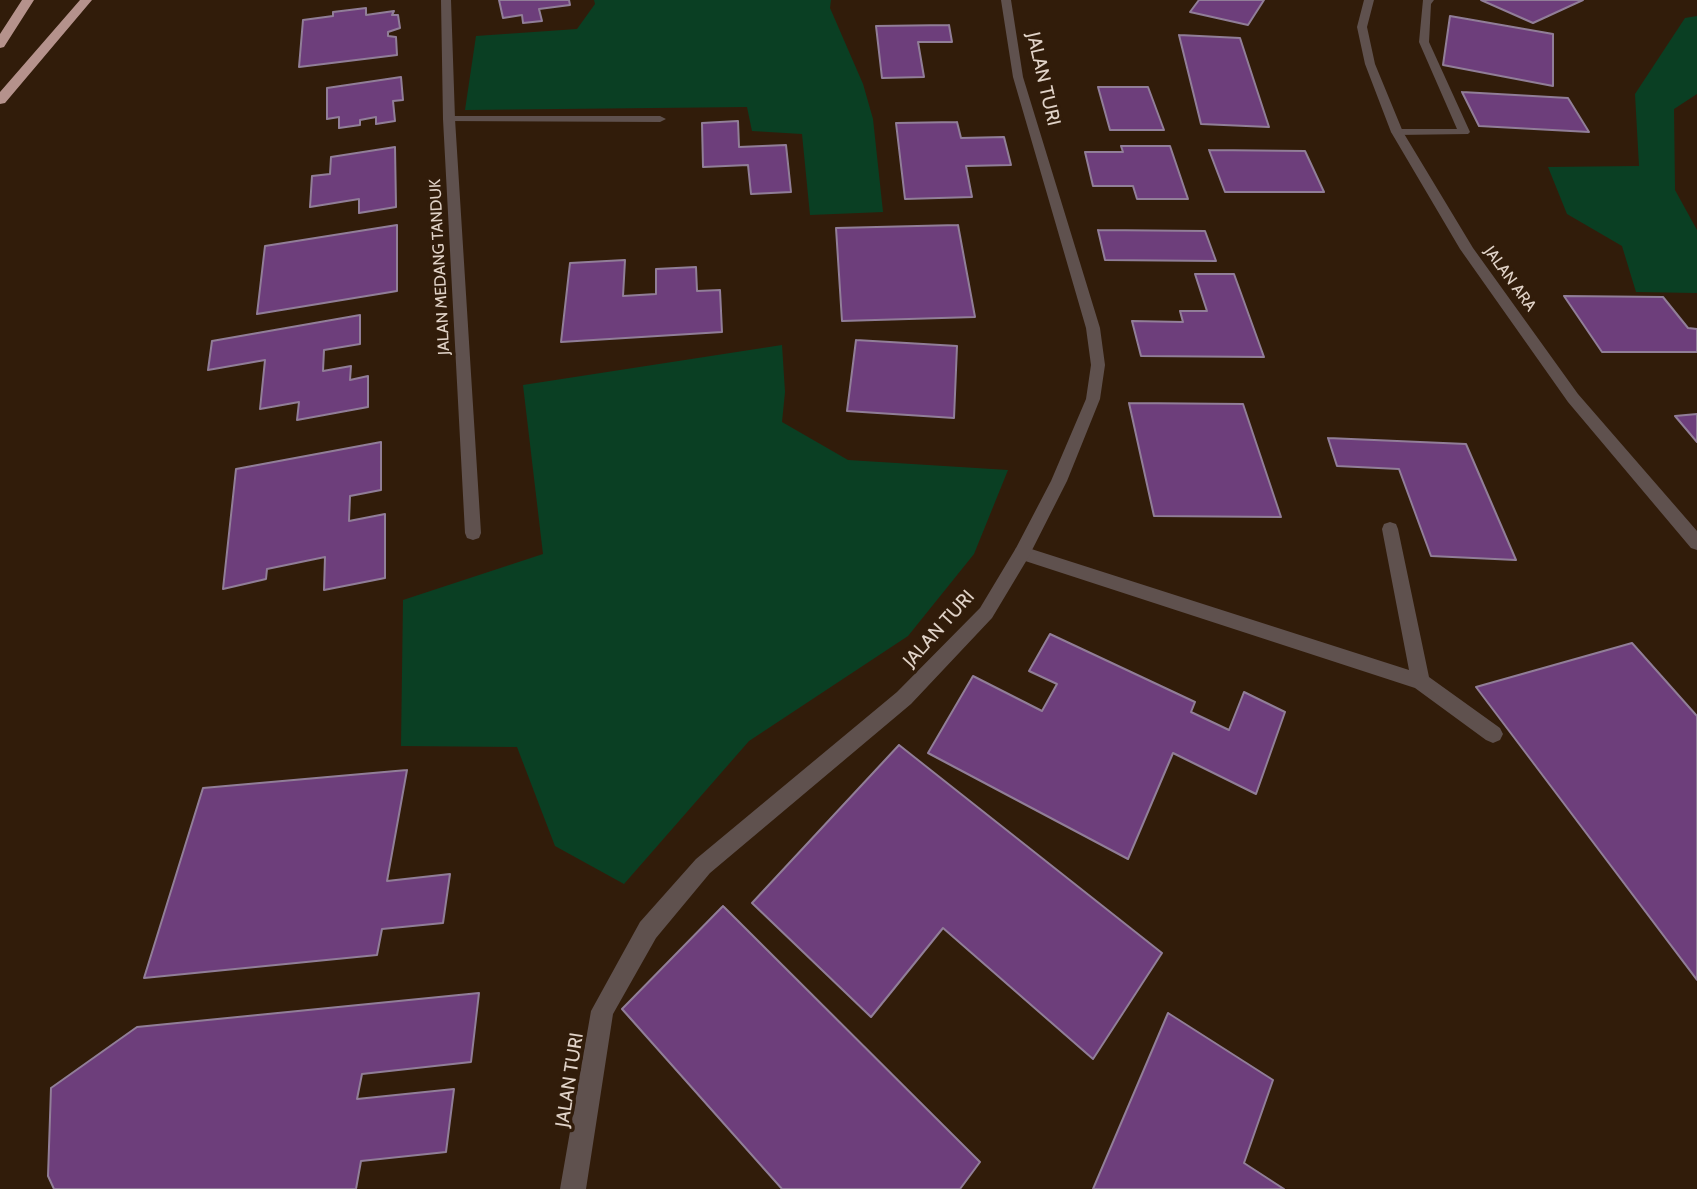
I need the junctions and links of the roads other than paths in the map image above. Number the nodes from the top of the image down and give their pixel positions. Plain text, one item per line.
1 (27, 0) edge
2 (86, 0) edge
3 (446, 0) edge
4 (1006, 0) edge
5 (1369, 0) edge
6 (1429, 0) edge
7 (0, 25) edge
8 (0, 44) edge
9 (0, 100) edge
10 (660, 118) dead end
11 (449, 119) junction
12 (1397, 132) junction
13 (1390, 529) dead end
14 (473, 533) dead end
15 (1697, 543) edge
16 (1022, 553) junction
17 (1421, 682) junction
18 (1493, 734) dead end
19 (573, 1189) edge

1 - 7 highway
1 - 8 highway
2 - 9 highway
3 - 11 street, JALAN MEDANG TANDUK
4 - 16 street, JALAN TURI
5 - 12 street, JALAN ARA
6 - 12 street
10 - 11 street
11 - 14 street, JALAN MEDANG TANDUK
12 - 15 street, JALAN ARA
13 - 17 street
16 - 17 street
16 - 19 street, JALAN TURI
17 - 18 street

